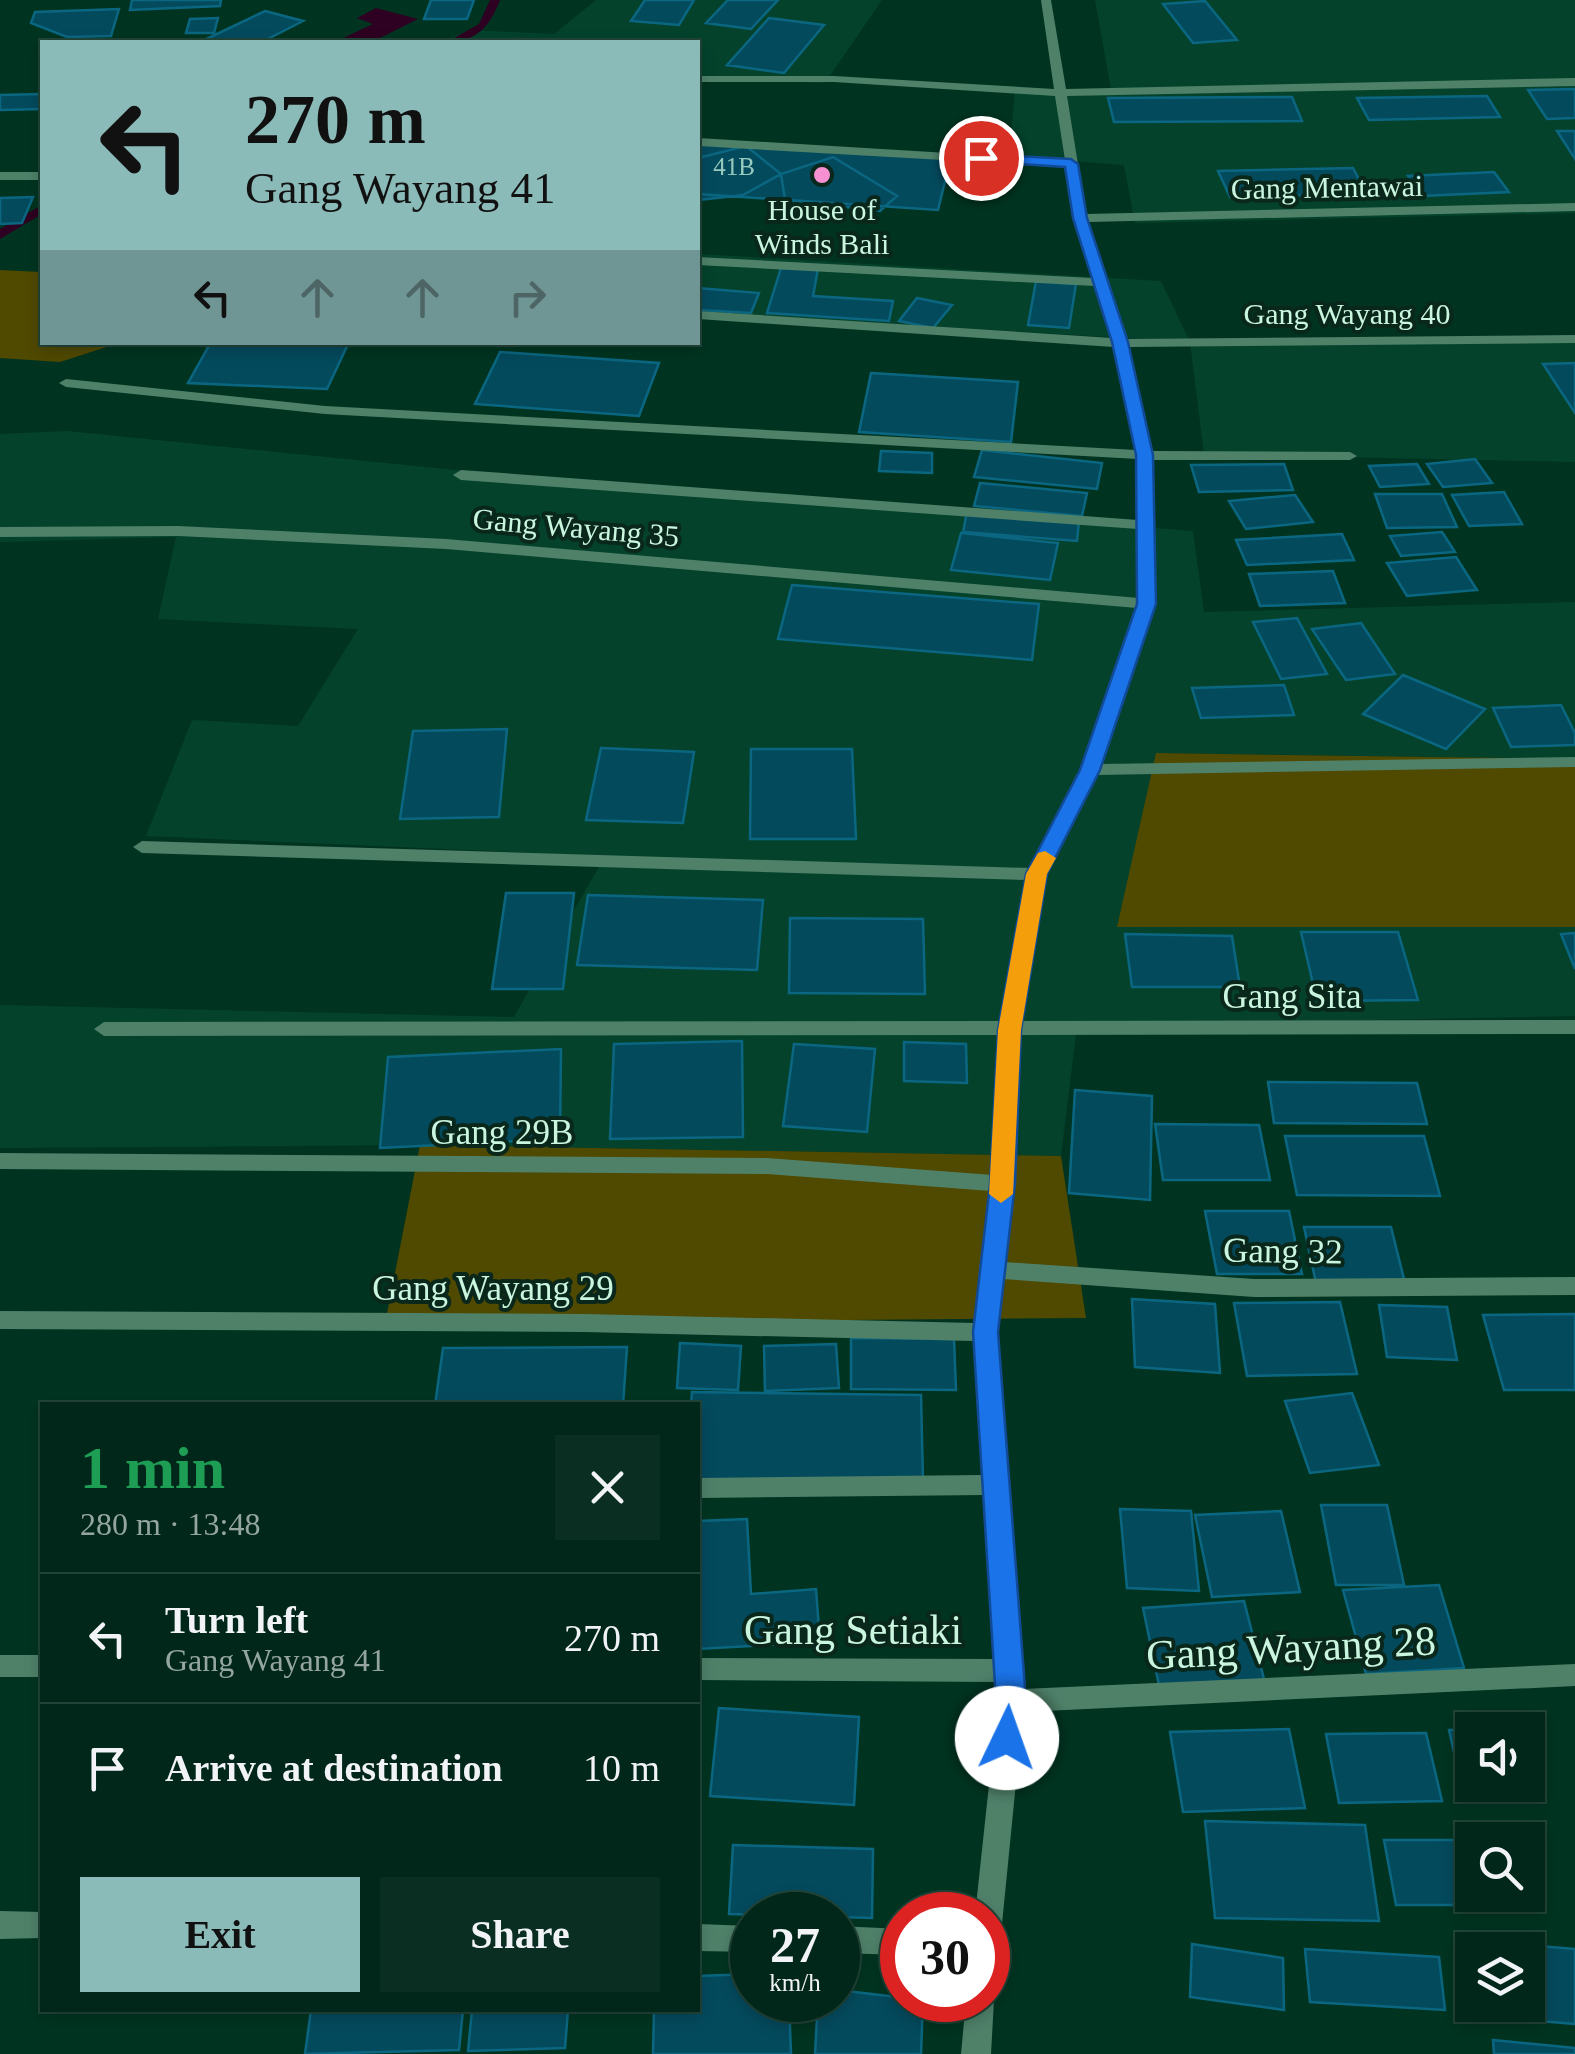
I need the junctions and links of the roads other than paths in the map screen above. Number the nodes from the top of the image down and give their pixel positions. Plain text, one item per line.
1 (1046, 0) edge
2 (700, 79) edge
3 (1575, 82) edge
4 (1060, 92) junction
5 (700, 142) edge
6 (1071, 164) junction
7 (0, 176) edge
8 (40, 176) edge
9 (1575, 207) edge
10 (1080, 218) junction
11 (700, 260) edge
12 (1097, 282) junction
13 (700, 315) edge
14 (1575, 339) edge
15 (1120, 342) junction
16 (66, 383) dead end
17 (1144, 455) junction
18 (1350, 456) dead end
19 (460, 475) dead end
20 (1146, 524) junction
21 (0, 532) edge
22 (1146, 604) junction
23 (1575, 762) edge
24 (1090, 770) junction
25 (142, 847) dead end
26 (1036, 874) junction
27 (1575, 1027) edge
28 (104, 1029) dead end
29 (1010, 1030) junction
30 (0, 1161) edge
31 (1002, 1184) junction
32 (990, 1270) junction
33 (1575, 1286) edge
34 (0, 1320) edge
35 (986, 1332) junction
36 (995, 1485) junction
37 (700, 1488) edge
38 (0, 1666) edge
39 (40, 1666) edge
40 (700, 1669) edge
41 (1009, 1671) junction
42 (1575, 1675) edge
43 (1011, 1701) junction
44 (991, 1892) edge
45 (0, 1925) edge
46 (40, 1926) edge
47 (700, 1938) edge
48 (730, 1939) edge
49 (978, 2022) edge
50 (976, 2054) edge

1 - 4 street
2 - 4 street
3 - 4 street
4 - 6 street
5 - 6 street
6 - 10 street
7 - 8 street
9 - 10 street, Gang Mentawai
10 - 12 street
11 - 12 street
12 - 15 street
13 - 15 street, Gang Wayang 40
14 - 15 street, Gang Wayang 40
15 - 17 street
16 - 17 street
17 - 18 street
17 - 20 street
19 - 20 street
20 - 22 street
21 - 22 street, Gang Wayang 35
22 - 24 street
23 - 24 street
24 - 26 street
25 - 26 street
26 - 29 street
27 - 29 street, Gang Sita
28 - 29 street, Gang Sita
29 - 31 street
30 - 31 street, Gang 29B
31 - 32 street
32 - 33 street, Gang 32
32 - 35 street
34 - 35 street, Gang Wayang 29
35 - 36 street
36 - 37 street
36 - 41 street
38 - 39 street
40 - 41 street, Gang Setiaki
41 - 43 street
42 - 43 street, Gang Wayang 28
43 - 44 street
45 - 46 street
47 - 48 street
49 - 50 street

